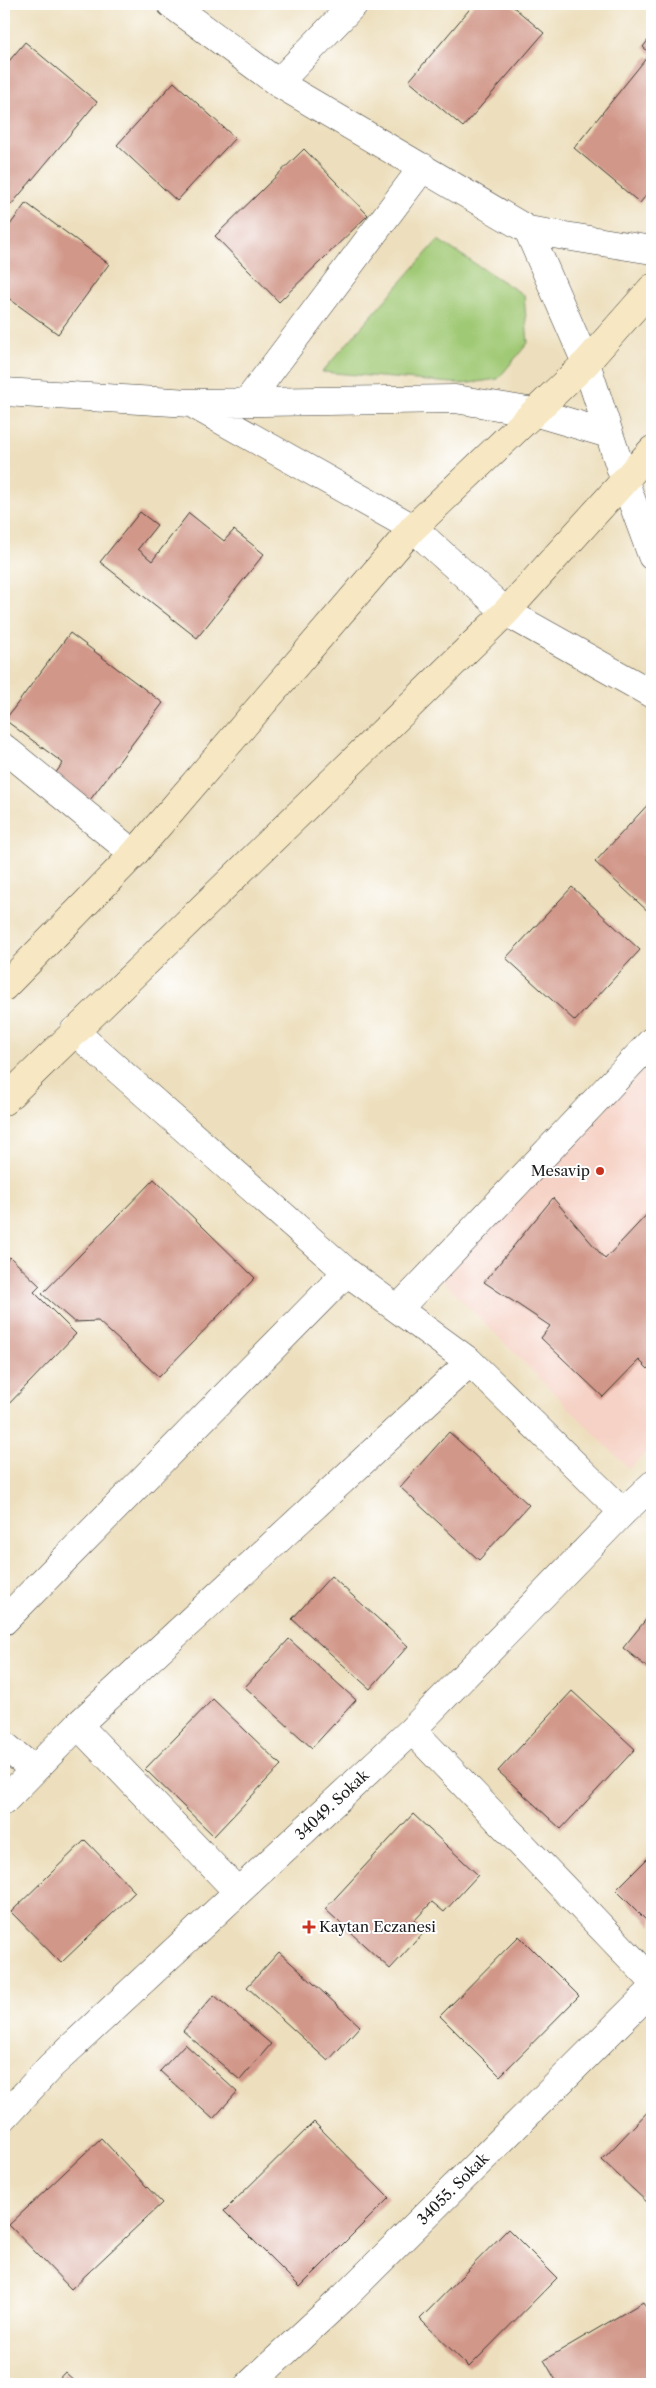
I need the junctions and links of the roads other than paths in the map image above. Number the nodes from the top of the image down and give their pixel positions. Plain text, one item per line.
1 (171, 4) edge
2 (354, 4) edge
3 (278, 83) junction
4 (422, 167) junction
5 (528, 230) junction
6 (652, 250) edge
7 (652, 288) edge
8 (586, 363) junction
9 (4, 392) edge
10 (247, 402) junction
11 (190, 403) junction
12 (534, 412) junction
13 (609, 434) junction
14 (652, 450) edge
15 (625, 482) junction
16 (413, 528) junction
17 (652, 556) edge
18 (506, 612) junction
19 (652, 694) edge
20 (4, 748) edge
21 (134, 854) junction
22 (4, 987) edge
23 (74, 1031) junction
24 (652, 1041) edge
25 (4, 1101) edge
26 (347, 1272) junction
27 (398, 1309) junction
28 (470, 1362) junction
29 (652, 1485) edge
30 (623, 1512) junction
31 (4, 1621) edge
32 (78, 1725) junction
33 (412, 1730) junction
34 (4, 1745) edge
35 (33, 1769) junction
36 (4, 1801) edge
37 (238, 1892) junction
38 (652, 1980) edge
39 (652, 1990) edge
40 (4, 2117) edge
41 (250, 2384) edge

1 - 3 street
2 - 3 street
3 - 4 street
4 - 5 street
4 - 10 street
5 - 6 street
5 - 8 street
7 - 8 main road
8 - 12 main road
8 - 13 street
9 - 11 street
10 - 11 street
10 - 12 street
11 - 16 street
12 - 13 street
12 - 16 main road
13 - 15 street
14 - 15 main road
15 - 17 street
15 - 18 main road
16 - 18 street
16 - 21 main road
18 - 19 street
18 - 23 main road
20 - 21 street
21 - 22 main road
23 - 25 main road
23 - 26 street
24 - 27 street
26 - 27 street
26 - 31 street
27 - 28 street
28 - 30 street
28 - 32 street
29 - 30 street, 34049. Sokak
30 - 33 street, 34049. Sokak
32 - 35 street
32 - 37 street
33 - 37 street, 34049. Sokak
33 - 38 street
34 - 35 street
35 - 36 street
37 - 40 street, 34049. Sokak
39 - 41 street, 34055. Sokak

